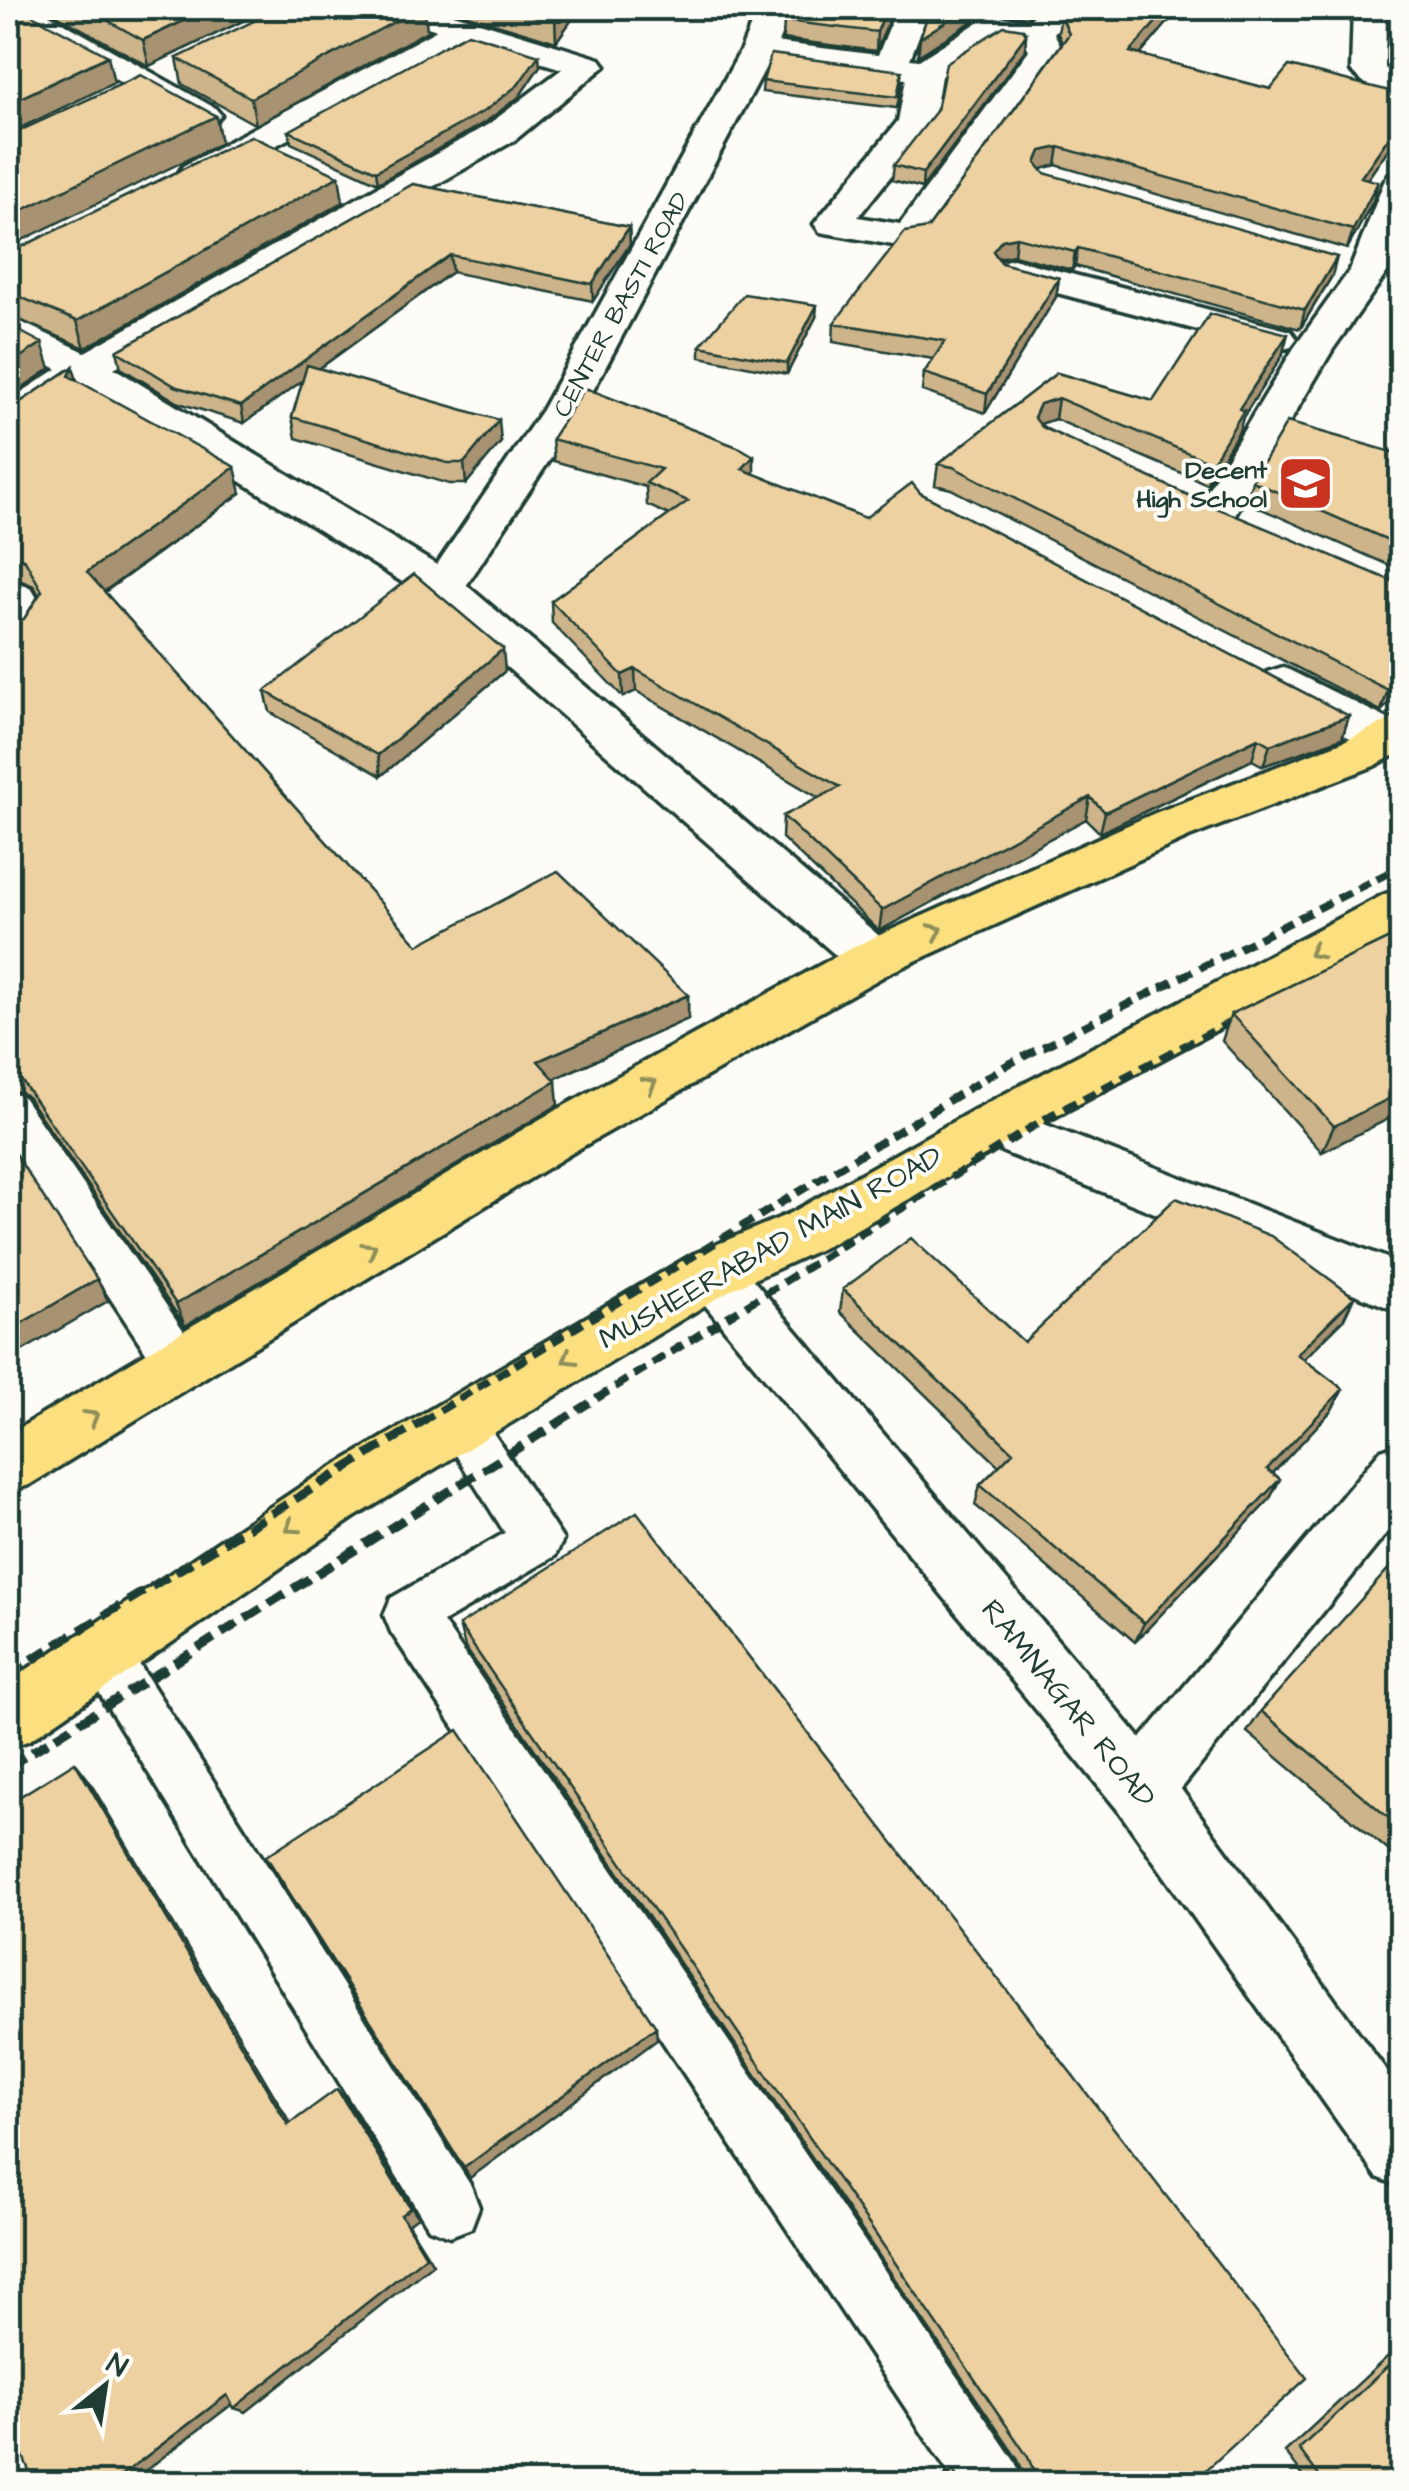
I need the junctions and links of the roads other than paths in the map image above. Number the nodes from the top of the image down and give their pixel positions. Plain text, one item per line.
1 (13, 8) edge
2 (90, 8) edge
3 (400, 8) edge
4 (775, 8) edge
5 (913, 8) edge
6 (1369, 8) edge
7 (1048, 20) edge
8 (46, 28) junction
9 (466, 28) junction
10 (8, 44) edge
11 (758, 50) junction
12 (890, 67) junction
13 (184, 68) dead end
14 (925, 71) junction
15 (150, 84) junction
16 (1402, 98) edge
17 (114, 102) edge
18 (915, 123) junction
19 (984, 140) junction
20 (256, 144) junction
21 (291, 161) edge
22 (1402, 182) edge
23 (344, 186) dead end
24 (167, 188) edge
25 (380, 202) junction
26 (1014, 270) edge
27 (1368, 273) edge
28 (8, 328) edge
29 (1314, 348) junction
30 (86, 368) junction
31 (8, 419) edge
32 (1215, 510) edge
33 (443, 588) junction
34 (8, 594) edge
35 (8, 636) edge
36 (1248, 665) edge
37 (1387, 748) edge
38 (1402, 907) edge
39 (873, 959) junction
40 (8, 1109) edge
41 (993, 1125) junction
42 (712, 1272) junction
43 (1402, 1289) edge
44 (180, 1364) junction
45 (460, 1423) junction
46 (8, 1466) edge
47 (1402, 1469) edge
48 (104, 1656) junction
49 (8, 1718) edge
50 (1141, 1788) junction
51 (1402, 2152) edge
52 (450, 2207) dead end
53 (8, 2466) edge
54 (16, 2484) edge
55 (993, 2484) edge

1 - 8 street
2 - 8 street
3 - 9 street
4 - 11 street, CENTER BASTI ROAD
5 - 12 street
6 - 16 street
7 - 14 street
7 - 19 street
8 - 10 street
8 - 15 street
9 - 20 street
9 - 25 street
11 - 12 street
11 - 33 street, CENTER BASTI ROAD
12 - 14 street
13 - 15 street
14 - 18 street
15 - 17 street
15 - 20 street
18 - 19 street
18 - 19 street
20 - 21 street
20 - 24 street
22 - 27 street
23 - 25 street
25 - 30 street
26 - 29 street
27 - 29 street
28 - 30 street
29 - 32 street
30 - 31 street
30 - 33 street
33 - 39 street
34 - 35 street
36 - 37 street
39 -> 37 main road
38 -> 41 main road, MUSHEERABAD MAIN ROAD
44 -> 39 main road
40 - 44 lane
41 - 42 main road, MUSHEERABAD MAIN ROAD
41 - 43 street
42 -> 45 main road, MUSHEERABAD MAIN ROAD
42 - 50 street, RAMNAGAR ROAD
46 -> 44 main road
45 -> 48 main road, MUSHEERABAD MAIN ROAD
45 - 55 lane
47 - 50 street
48 - 49 main road, MUSHEERABAD MAIN ROAD
48 - 52 lane
50 - 51 street, RAMNAGAR ROAD
53 - 54 lane

